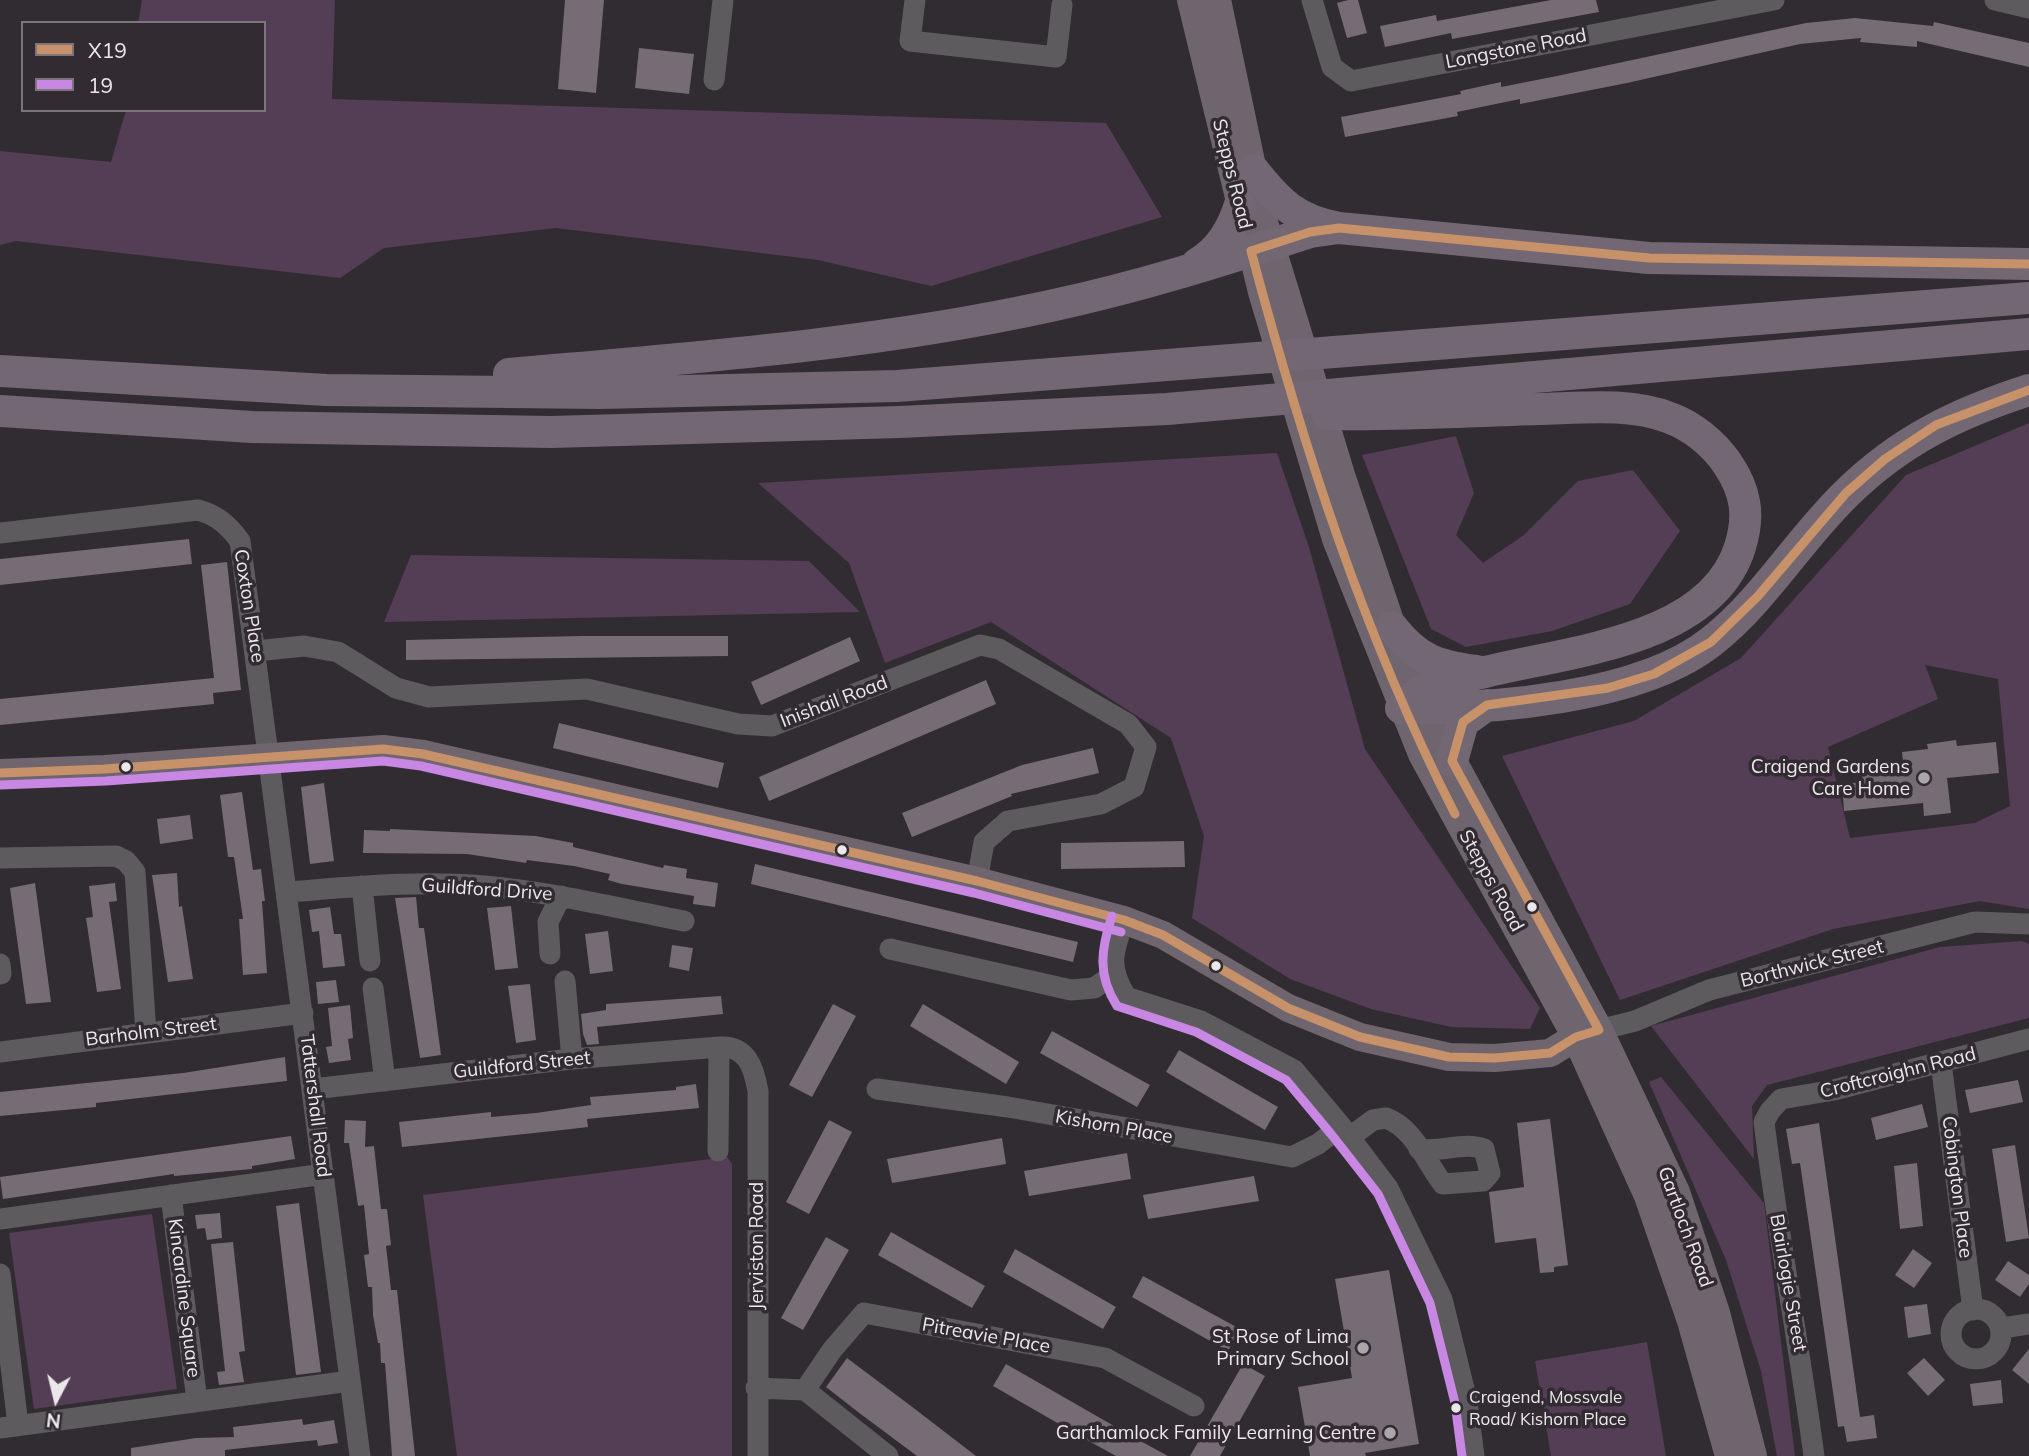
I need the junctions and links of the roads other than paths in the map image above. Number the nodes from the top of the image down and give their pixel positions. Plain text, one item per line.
1 (723, 0) edge
2 (915, 0) edge
3 (1191, 0) edge
4 (1217, 0) edge
5 (1312, 0) edge
6 (1774, 0) edge
7 (1995, 0) edge
8 (1062, 5) dead end
9 (2029, 8) edge
10 (714, 80) dead end
11 (1253, 170) junction
12 (1240, 205) junction
13 (1339, 228) junction
14 (1261, 248) junction
15 (2029, 264) edge
16 (1180, 273) junction
17 (2029, 298) edge
18 (2029, 334) edge
19 (0, 371) edge
20 (326, 390) junction
21 (2029, 390) edge
22 (1167, 409) junction
23 (0, 411) edge
24 (1329, 479) junction
25 (0, 533) edge
26 (1392, 627) junction
27 (256, 651) junction
28 (1484, 672) junction
29 (1414, 703) junction
30 (1487, 705) junction
31 (270, 755) junction
32 (1452, 761) junction
33 (0, 773) edge
34 (0, 858) edge
35 (977, 881) junction
36 (362, 886) junction
37 (287, 892) junction
38 (561, 896) junction
39 (1124, 920) junction
40 (684, 921) dead end
41 (2029, 924) edge
42 (890, 949) dead end
43 (550, 954) dead end
44 (370, 961) dead end
45 (0, 964) edge
46 (1, 974) edge
47 (1113, 975) junction
48 (565, 981) dead end
49 (373, 988) dead end
50 (303, 1013) junction
51 (146, 1033) junction
52 (1588, 1034) junction
53 (2029, 1040) edge
54 (726, 1046) junction
55 (0, 1052) edge
56 (572, 1059) junction
57 (1941, 1063) junction
58 (385, 1081) junction
59 (313, 1089) junction
60 (877, 1089) dead end
61 (1770, 1111) joint
62 (1346, 1132) junction
63 (1419, 1149) dead end
64 (718, 1151) dead end
65 (324, 1174) junction
66 (171, 1195) junction
67 (0, 1219) edge
68 (0, 1274) edge
69 (1973, 1310) junction
70 (2029, 1324) edge
71 (2002, 1328) junction
72 (350, 1381) junction
73 (755, 1388) junction
74 (805, 1390) junction
75 (197, 1401) junction
76 (1194, 1406) dead end
77 (9, 1426) edge
78 (360, 1456) edge
79 (758, 1456) edge
80 (888, 1456) edge
81 (1474, 1456) edge
82 (1729, 1456) edge
83 (1753, 1456) edge
84 (1814, 1456) edge

1 - 10 street
2 - 8 street
3 - 12 main road, Stepps Road
4 - 11 main road, Stepps Road
5 - 6 street, Longstone Road
7 - 9 street
11 - 13 highway
11 - 14 main road, Stepps Road
12 - 14 main road, Stepps Road
12 - 16 highway
13 - 14 highway
13 - 15 highway
14 - 16 highway
14 - 24 main road, Stepps Road
16 - 20 highway
17 - 20 highway
18 - 22 highway
19 - 20 highway
21 - 30 highway
22 - 23 highway
22 - 28 highway
24 - 26 main road, Stepps Road
24 - 29 main road, Stepps Road
25 - 27 street, Coxton Place
26 - 28 highway
26 - 29 main road, Stepps Road
27 - 31 street, Coxton Place
27 - 35 street, Inishail Road
28 - 29 highway
29 - 30 highway
29 - 32 main road, Stepps Road
29 - 52 main road, Stepps Road
30 - 32 highway
31 - 33 main road
31 - 35 main road
31 - 37 street, Tattershall Road
32 - 52 main road, Stepps Road
34 - 51 street
35 - 39 main road
36 - 37 street, Guildford Drive
36 - 38 street, Guildford Drive
36 - 44 street
37 - 50 street, Tattershall Road
38 - 40 street, Guildford Drive
38 - 43 street
39 - 47 street
39 - 52 main road
41 - 52 street, Borthwick Street
42 - 47 street
45 - 46 street
47 - 62 street
48 - 56 street
49 - 58 street
50 - 51 street, Barholm Street
50 - 59 street, Tattershall Road
51 - 55 street, Barholm Street
52 - 82 main road, Gartloch Road
52 - 83 main road, Gartloch Road
53 - 57 street, Croftcroighn Road
54 - 56 street, Guildford Street
54 - 64 street
54 - 73 street, Jerviston Road
56 - 58 street, Guildford Street
57 - 61 street, Croftcroighn Road
57 - 69 street, Cobington Place
58 - 59 street, Guildford Street
59 - 65 street, Tattershall Road
60 - 62 street, Kishorn Place
61 - 84 street, Blairlogie Street
62 - 63 street, Kishorn Place
62 - 81 street
65 - 66 street, Kincardine Square
65 - 72 street, Tattershall Road
66 - 67 street, Kincardine Square
66 - 75 street, Kincardine Square
68 - 77 street, Kincardine Square
69 - 71 street
69 - 71 street
70 - 71 street
72 - 75 street, Kincardine Square
72 - 78 street, Tattershall Road
73 - 74 street
73 - 79 street, Jerviston Road
74 - 76 street, Pitreavie Place
74 - 80 street
75 - 77 street, Kincardine Square

